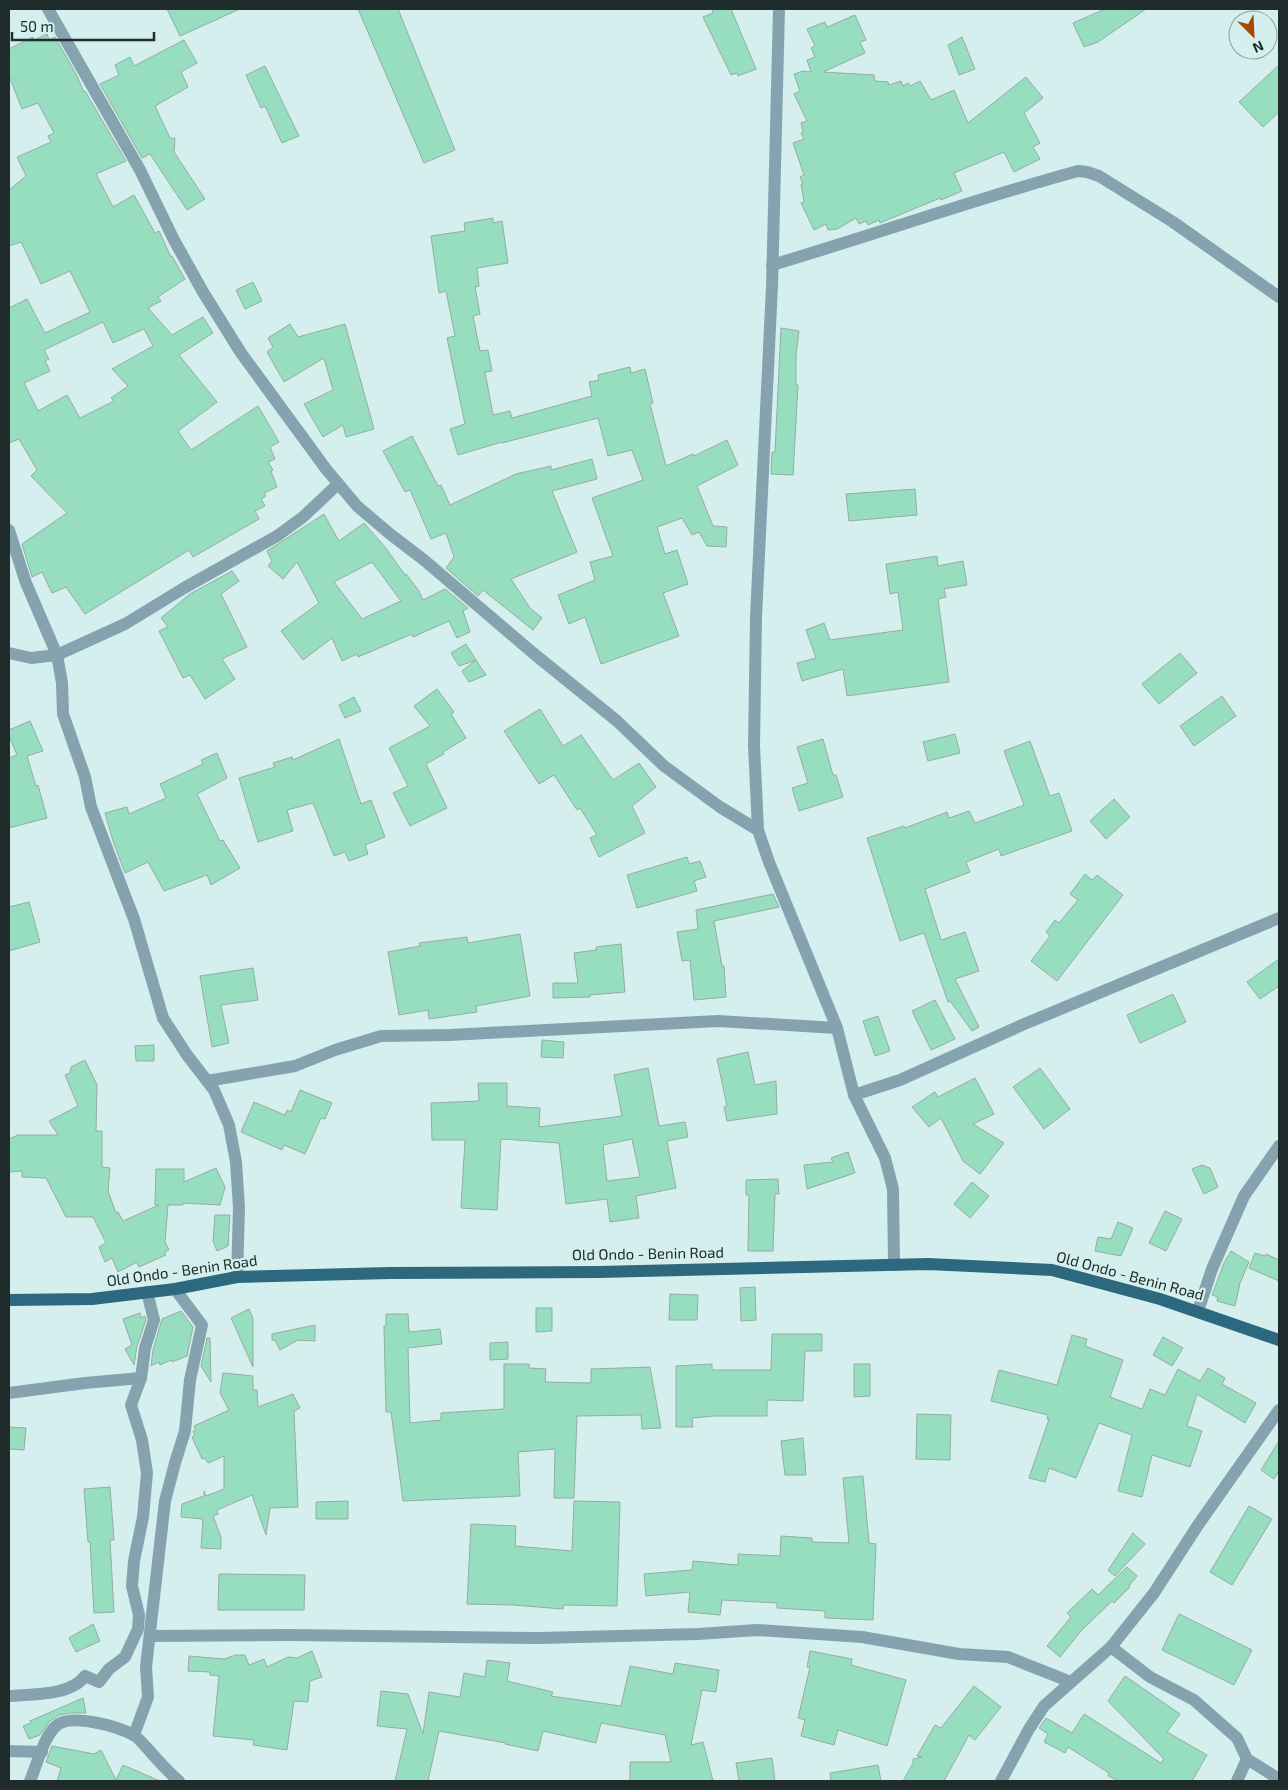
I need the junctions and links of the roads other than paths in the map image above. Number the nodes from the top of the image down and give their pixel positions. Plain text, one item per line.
1 (48, 9) edge
2 (780, 9) edge
3 (772, 265) junction
4 (1279, 297) edge
5 (338, 484) junction
6 (9, 530) edge
7 (9, 653) edge
8 (58, 655) junction
9 (758, 830) junction
10 (1279, 918) edge
11 (837, 1028) junction
12 (207, 1081) junction
13 (854, 1095) junction
14 (1279, 1146) edge
15 (894, 1265) junction
16 (237, 1277) junction
17 (174, 1289) junction
18 (147, 1292) junction
19 (9, 1300) edge
20 (1198, 1311) junction
21 (1279, 1340) edge
22 (141, 1378) junction
23 (9, 1393) edge
24 (1279, 1410) edge
25 (151, 1636) junction
26 (1111, 1648) junction
27 (1072, 1682) junction
28 (9, 1696) edge
29 (134, 1735) junction
30 (9, 1751) edge
31 (42, 1752) junction
32 (1247, 1759) junction
33 (1279, 1779) edge
34 (30, 1781) edge
35 (179, 1781) edge
36 (1001, 1781) edge
37 (1236, 1781) edge

1 - 5 street
2 - 3 street
3 - 4 street
3 - 9 street
5 - 8 street
5 - 9 street
6 - 8 street
7 - 8 street
8 - 12 street
9 - 11 street
10 - 13 street
11 - 12 street
11 - 13 street
12 - 16 street
13 - 15 street
14 - 20 street
15 - 16 main road, Old Ondo - Benin Road
15 - 20 main road, Old Ondo - Benin Road
16 - 17 main road, Old Ondo - Benin Road
17 - 18 main road, Old Ondo - Benin Road
17 - 25 street
18 - 19 main road, Old Ondo - Benin Road
18 - 22 street
20 - 21 main road, Old Ondo - Benin Road
22 - 23 street
22 - 28 street
24 - 26 street
25 - 27 street
25 - 29 street
26 - 27 street
26 - 32 street
27 - 36 street
29 - 31 street
29 - 35 street
30 - 31 street
31 - 34 street
32 - 33 street
32 - 37 street

